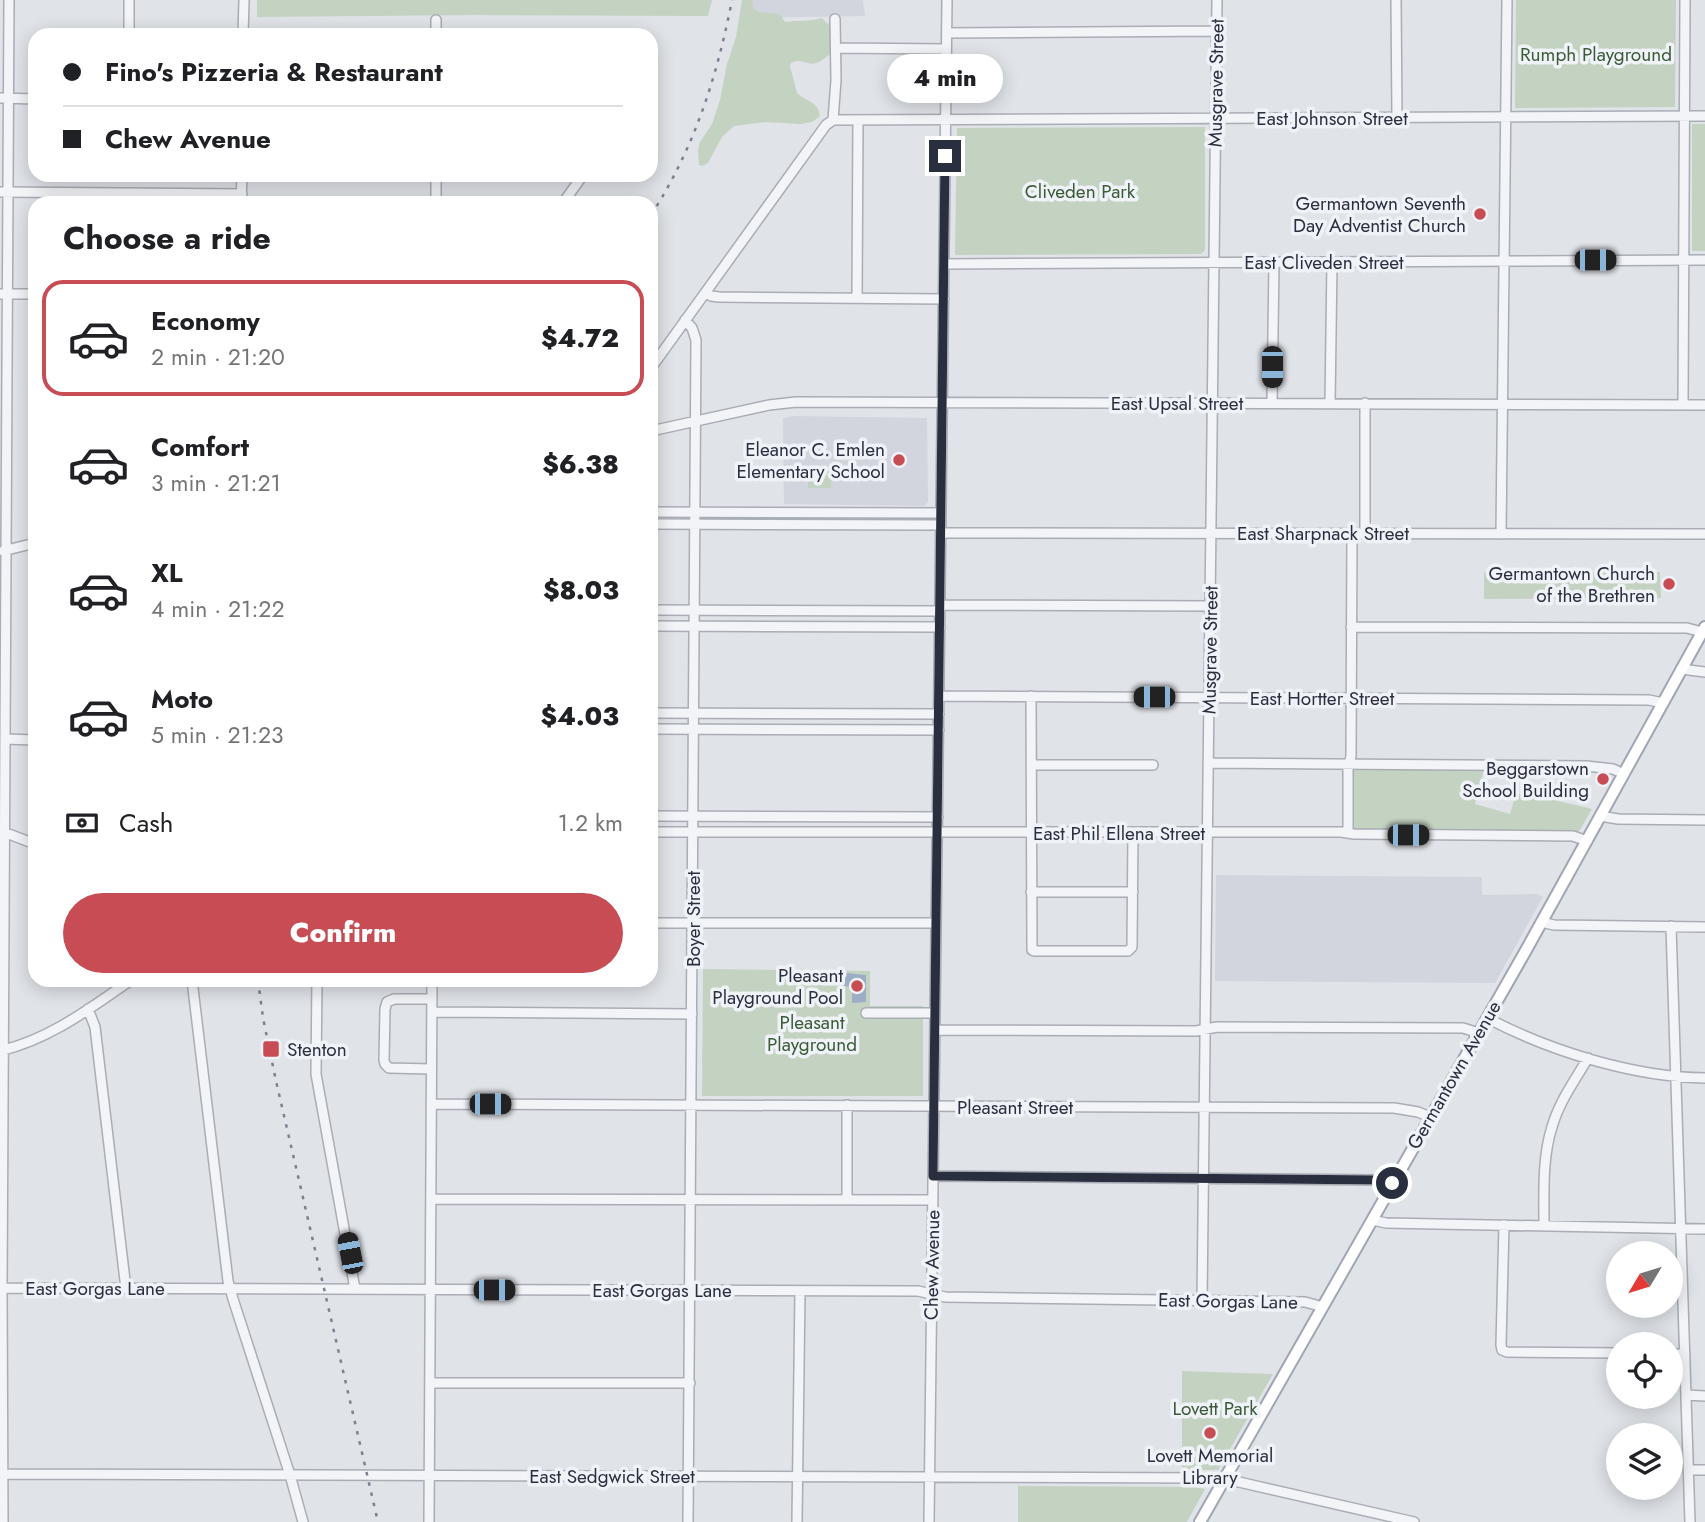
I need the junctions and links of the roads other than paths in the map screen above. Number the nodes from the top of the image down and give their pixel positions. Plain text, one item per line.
1 (9, 0) edge
2 (129, 0) edge
3 (244, 0) edge
4 (947, 0) edge
5 (1217, 0) edge
6 (1396, 0) edge
7 (1507, 0) edge
8 (1685, 0) edge
9 (835, 19) dead end
10 (436, 20) dead end
11 (129, 28) edge
12 (243, 28) edge
13 (436, 28) edge
14 (1217, 31) junction
15 (947, 33) junction
16 (836, 48) junction
17 (946, 49) junction
18 (4, 99) edge
19 (28, 99) edge
20 (1684, 116) junction
21 (1705, 116) edge
22 (1397, 118) junction
23 (1506, 118) junction
24 (1216, 119) junction
25 (833, 120) junction
26 (859, 120) junction
27 (946, 121) junction
28 (4, 192) edge
29 (163, 196) edge
30 (1504, 260) junction
31 (1684, 260) junction
32 (1705, 260) edge
33 (1332, 261) junction
34 (1214, 262) junction
35 (1274, 262) junction
36 (944, 264) junction
37 (706, 292) junction
38 (4, 294) edge
39 (28, 294) edge
40 (856, 298) junction
41 (944, 299) junction
42 (685, 320) junction
43 (658, 358) edge
44 (4, 377) edge
45 (942, 402) junction
46 (1212, 403) junction
47 (1272, 403) junction
48 (1330, 403) junction
49 (1365, 403) junction
50 (1503, 404) junction
51 (1683, 405) junction
52 (1705, 405) edge
53 (695, 421) junction
54 (658, 429) edge
55 (3, 461) edge
56 (658, 512) edge
57 (695, 512) junction
58 (941, 513) junction
59 (658, 524) edge
60 (695, 524) junction
61 (941, 529) junction
62 (1211, 533) junction
63 (1352, 534) junction
64 (1365, 534) junction
65 (1501, 534) junction
66 (1705, 534) edge
67 (28, 545) edge
68 (3, 551) edge
69 (1210, 606) junction
70 (940, 608) junction
71 (658, 610) edge
72 (694, 610) junction
73 (658, 626) edge
74 (694, 626) junction
75 (940, 627) junction
76 (1351, 627) junction
77 (1704, 630) edge
78 (1681, 669) junction
79 (3, 671) edge
80 (1705, 672) edge
81 (939, 696) junction
82 (1031, 696) junction
83 (1209, 697) junction
84 (1351, 698) junction
85 (1663, 703) junction
86 (658, 713) edge
87 (694, 713) junction
88 (939, 714) junction
89 (658, 729) edge
90 (694, 729) junction
91 (939, 730) junction
92 (5, 740) junction
93 (28, 740) edge
94 (1208, 763) junction
95 (1349, 764) junction
96 (1032, 765) junction
97 (1153, 765) dead end
98 (1624, 774) junction
99 (658, 816) edge
100 (693, 816) junction
101 (1600, 816) junction
102 (938, 817) junction
103 (1705, 820) edge
104 (2, 832) edge
105 (658, 832) edge
106 (693, 832) junction
107 (938, 832) junction
108 (1208, 832) junction
109 (1032, 833) junction
110 (1133, 833) junction
111 (1348, 834) junction
112 (28, 841) edge
113 (1587, 841) junction
114 (1031, 892) junction
115 (1133, 892) junction
116 (1541, 922) junction
117 (658, 923) edge
118 (692, 923) junction
119 (936, 923) junction
120 (1671, 926) junction
121 (1705, 927) edge
122 (2, 972) edge
123 (121, 987) edge
124 (193, 987) edge
125 (317, 987) edge
126 (432, 987) edge
127 (432, 999) junction
128 (88, 1009) junction
129 (432, 1012) junction
130 (866, 1013) dead end
131 (935, 1013) junction
132 (692, 1014) junction
133 (1487, 1018) junction
134 (1205, 1029) junction
135 (935, 1030) junction
136 (1479, 1033) junction
137 (2, 1050) edge
138 (1588, 1058) junction
139 (431, 1069) junction
140 (1676, 1077) junction
141 (1705, 1078) edge
142 (431, 1104) junction
143 (692, 1104) junction
144 (847, 1105) junction
145 (934, 1106) junction
146 (1204, 1107) junction
147 (1430, 1117) junction
148 (933, 1176) junction
149 (1203, 1178) junction
150 (1392, 1183) junction
151 (431, 1199) junction
152 (691, 1199) junction
153 (846, 1200) junction
154 (933, 1200) junction
155 (1371, 1220) junction
156 (1504, 1225) junction
157 (1544, 1226) junction
158 (1681, 1229) junction
159 (1705, 1229) edge
160 (1, 1288) edge
161 (126, 1289) junction
162 (230, 1289) junction
163 (355, 1289) junction
164 (430, 1290) junction
165 (691, 1290) junction
166 (800, 1291) junction
167 (932, 1294) junction
168 (1202, 1301) junction
169 (1323, 1307) junction
170 (1606, 1353) edge
171 (1685, 1354) joint
172 (430, 1383) junction
173 (690, 1383) junction
174 (1686, 1395) junction
175 (1705, 1396) edge
176 (1689, 1470) junction
177 (1705, 1470) edge
178 (1, 1475) edge
179 (290, 1475) junction
180 (429, 1476) junction
181 (689, 1477) junction
182 (798, 1477) junction
183 (930, 1477) junction
184 (1224, 1479) junction
185 (3, 1522) edge
186 (303, 1522) edge
187 (429, 1522) edge
188 (688, 1522) edge
189 (797, 1522) edge
190 (929, 1522) edge
191 (1200, 1522) edge
192 (1414, 1522) edge
193 (1690, 1522) edge

1 - 18 street
2 - 11 street
3 - 12 street
4 - 15 street, Chew Avenue
5 - 14 street, Musgrave Street
6 - 22 street
7 - 23 street
8 - 20 street
9 - 16 street
10 - 13 street
14 - 15 street
14 - 24 street, Musgrave Street
15 - 17 street, Chew Avenue
16 - 17 street
16 - 25 street
17 - 27 street, Chew Avenue
18 - 19 street
18 - 28 street
20 - 21 street, East Johnson Street
20 - 23 street, East Johnson Street
20 - 31 street
22 - 23 street, East Johnson Street
22 - 24 street, East Johnson Street
23 - 30 street
24 - 27 street, East Johnson Street
24 - 34 street, Musgrave Street
25 - 26 street, East Johnson Street
25 - 37 street
26 - 27 street, East Johnson Street
26 - 40 street
27 - 36 street, Chew Avenue
28 - 29 street
28 - 38 street
30 - 31 street, East Cliveden Street
30 - 33 street, East Cliveden Street
30 - 50 street
31 - 32 street, East Cliveden Street
31 - 51 street
33 - 35 street, East Cliveden Street
33 - 48 street
34 - 35 street, East Cliveden Street
34 - 36 street, East Cliveden Street
34 - 46 street, Musgrave Street
35 - 47 street
36 - 41 street, Chew Avenue
37 - 40 street
37 - 42 street
38 - 39 street
38 - 44 street
40 - 41 street
41 - 45 street, Chew Avenue
42 - 43 street
42 - 53 street, Boyer Street
44 - 55 street
45 - 46 street, East Upsal Street
45 - 53 street, East Upsal Street
45 - 58 street, Chew Avenue
46 - 47 street, East Upsal Street
46 - 62 street, Musgrave Street
47 - 48 street, East Upsal Street
48 - 49 street, East Upsal Street
49 - 50 street, East Upsal Street
49 - 64 street
50 - 51 street, East Upsal Street
50 - 65 street
51 - 52 street, East Upsal Street
53 - 54 street, East Upsal Street
53 - 57 street, Boyer Street
55 - 68 street
56 - 57 street
57 - 58 street
57 - 60 street, Boyer Street
58 - 61 street, Chew Avenue
59 - 60 street, East Sharpnack Street
60 - 61 street, East Sharpnack Street
60 - 72 street, Boyer Street
61 - 62 street, East Sharpnack Street
61 - 70 street, Chew Avenue
62 - 63 street, East Sharpnack Street
62 - 69 street, Musgrave Street
63 - 64 street, East Sharpnack Street
63 - 76 street
64 - 65 street, East Sharpnack Street
65 - 66 street, East Sharpnack Street
67 - 68 street
68 - 79 street
69 - 70 street
69 - 83 street, Musgrave Street
70 - 72 street
70 - 75 street, Chew Avenue
71 - 72 street
72 - 74 street, Boyer Street
73 - 74 street
74 - 75 street
74 - 87 street, Boyer Street
75 - 81 street, Chew Avenue
76 - 77 street
76 - 84 street
77 - 78 main road, Germantown Avenue
78 - 80 street
78 - 85 main road, Germantown Avenue
79 - 92 street
81 - 82 street, East Hortter Street
81 - 88 street, Chew Avenue
82 - 83 street, East Hortter Street
82 - 96 street
83 - 84 street, East Hortter Street
83 - 94 street, Musgrave Street
84 - 85 street, East Hortter Street
84 - 95 street
85 - 98 main road, Germantown Avenue
86 - 87 street
87 - 88 street
87 - 90 street, Boyer Street
88 - 91 street, Chew Avenue
89 - 90 street
90 - 91 street
90 - 100 street, Boyer Street
91 - 102 street, Chew Avenue
92 - 93 street
92 - 104 street
94 - 95 street
94 - 108 street, Musgrave Street
95 - 98 street
95 - 111 street
96 - 97 street
96 - 109 street
98 - 101 main road, Germantown Avenue
99 - 100 street
100 - 102 street
100 - 106 street, Boyer Street
101 - 103 street
101 - 113 main road, Germantown Avenue
102 - 107 street, Chew Avenue
104 - 112 street
104 - 122 street
105 - 106 street, East Phil Ellena Street
106 - 107 street, East Phil Ellena Street
106 - 118 street, Boyer Street
107 - 109 street, East Phil Ellena Street
107 - 119 street, Chew Avenue
108 - 110 street, East Phil Ellena Street
108 - 111 street, East Phil Ellena Street
108 - 134 street, Musgrave Street
109 - 110 street, East Phil Ellena Street
109 - 114 street
110 - 115 street
111 - 113 street, East Phil Ellena Street
113 - 116 main road, Germantown Avenue
114 - 115 street
114 - 115 street
116 - 120 street
116 - 133 main road, Germantown Avenue
117 - 118 street
118 - 119 street
118 - 132 street, Boyer Street
119 - 131 street, Chew Avenue
120 - 121 street
120 - 140 street
122 - 137 street
123 - 128 street
124 - 162 street
125 - 163 street
126 - 127 street
127 - 129 street
127 - 139 street
128 - 137 street
128 - 161 street
129 - 132 street
129 - 139 street
130 - 131 street
131 - 135 street, Chew Avenue
132 - 143 street, Boyer Street
133 - 136 main road, Germantown Avenue
133 - 138 street
134 - 135 street
134 - 136 street
134 - 146 street, Musgrave Street
135 - 145 street, Chew Avenue
136 - 147 main road, Germantown Avenue
137 - 160 street
138 - 140 street
138 - 157 street
139 - 142 street
140 - 141 street
140 - 158 street
142 - 143 street, Pleasant Street
142 - 151 street
143 - 144 street, Pleasant Street
143 - 152 street, Boyer Street
144 - 145 street, Pleasant Street
144 - 153 street
145 - 146 street, Pleasant Street
145 - 148 street, Chew Avenue
146 - 147 street, Pleasant Street
146 - 149 street, Musgrave Street
147 - 150 main road, Germantown Avenue
148 - 149 street
148 - 154 street, Chew Avenue
149 - 150 street
149 - 168 street, Musgrave Street
150 - 155 main road, Germantown Avenue
151 - 152 street
151 - 164 street
152 - 153 street
152 - 165 street, Boyer Street
153 - 154 street
154 - 167 street, Chew Avenue
155 - 156 street
155 - 169 main road, Germantown Avenue
156 - 157 street
156 - 170 street
157 - 158 street
158 - 159 street
158 - 171 street
160 - 161 street, East Gorgas Lane
160 - 178 street
161 - 162 street, East Gorgas Lane
162 - 163 street, East Gorgas Lane
162 - 179 street
163 - 164 street, East Gorgas Lane
164 - 165 street, East Gorgas Lane
164 - 172 street
165 - 166 street, East Gorgas Lane
165 - 173 street, Boyer Street
166 - 167 street, East Gorgas Lane
166 - 182 street
167 - 168 street, East Gorgas Lane
167 - 183 street, Chew Avenue
168 - 169 street, East Gorgas Lane
169 - 184 main road, Germantown Avenue
171 - 174 street
172 - 173 street
172 - 180 street
173 - 181 street, Boyer Street
174 - 175 street
174 - 176 street
176 - 177 street
176 - 193 street
178 - 179 street, East Sedgwick Street
178 - 185 street
179 - 180 street, East Sedgwick Street
179 - 186 street
180 - 181 street, East Sedgwick Street
180 - 187 street
181 - 182 street, East Sedgwick Street
181 - 188 street, Boyer Street
182 - 183 street, East Sedgwick Street
182 - 189 street
183 - 184 street, East Sedgwick Street
183 - 190 street, Chew Avenue
184 - 191 main road, Germantown Avenue
184 - 192 street, East Sedgwick Street

